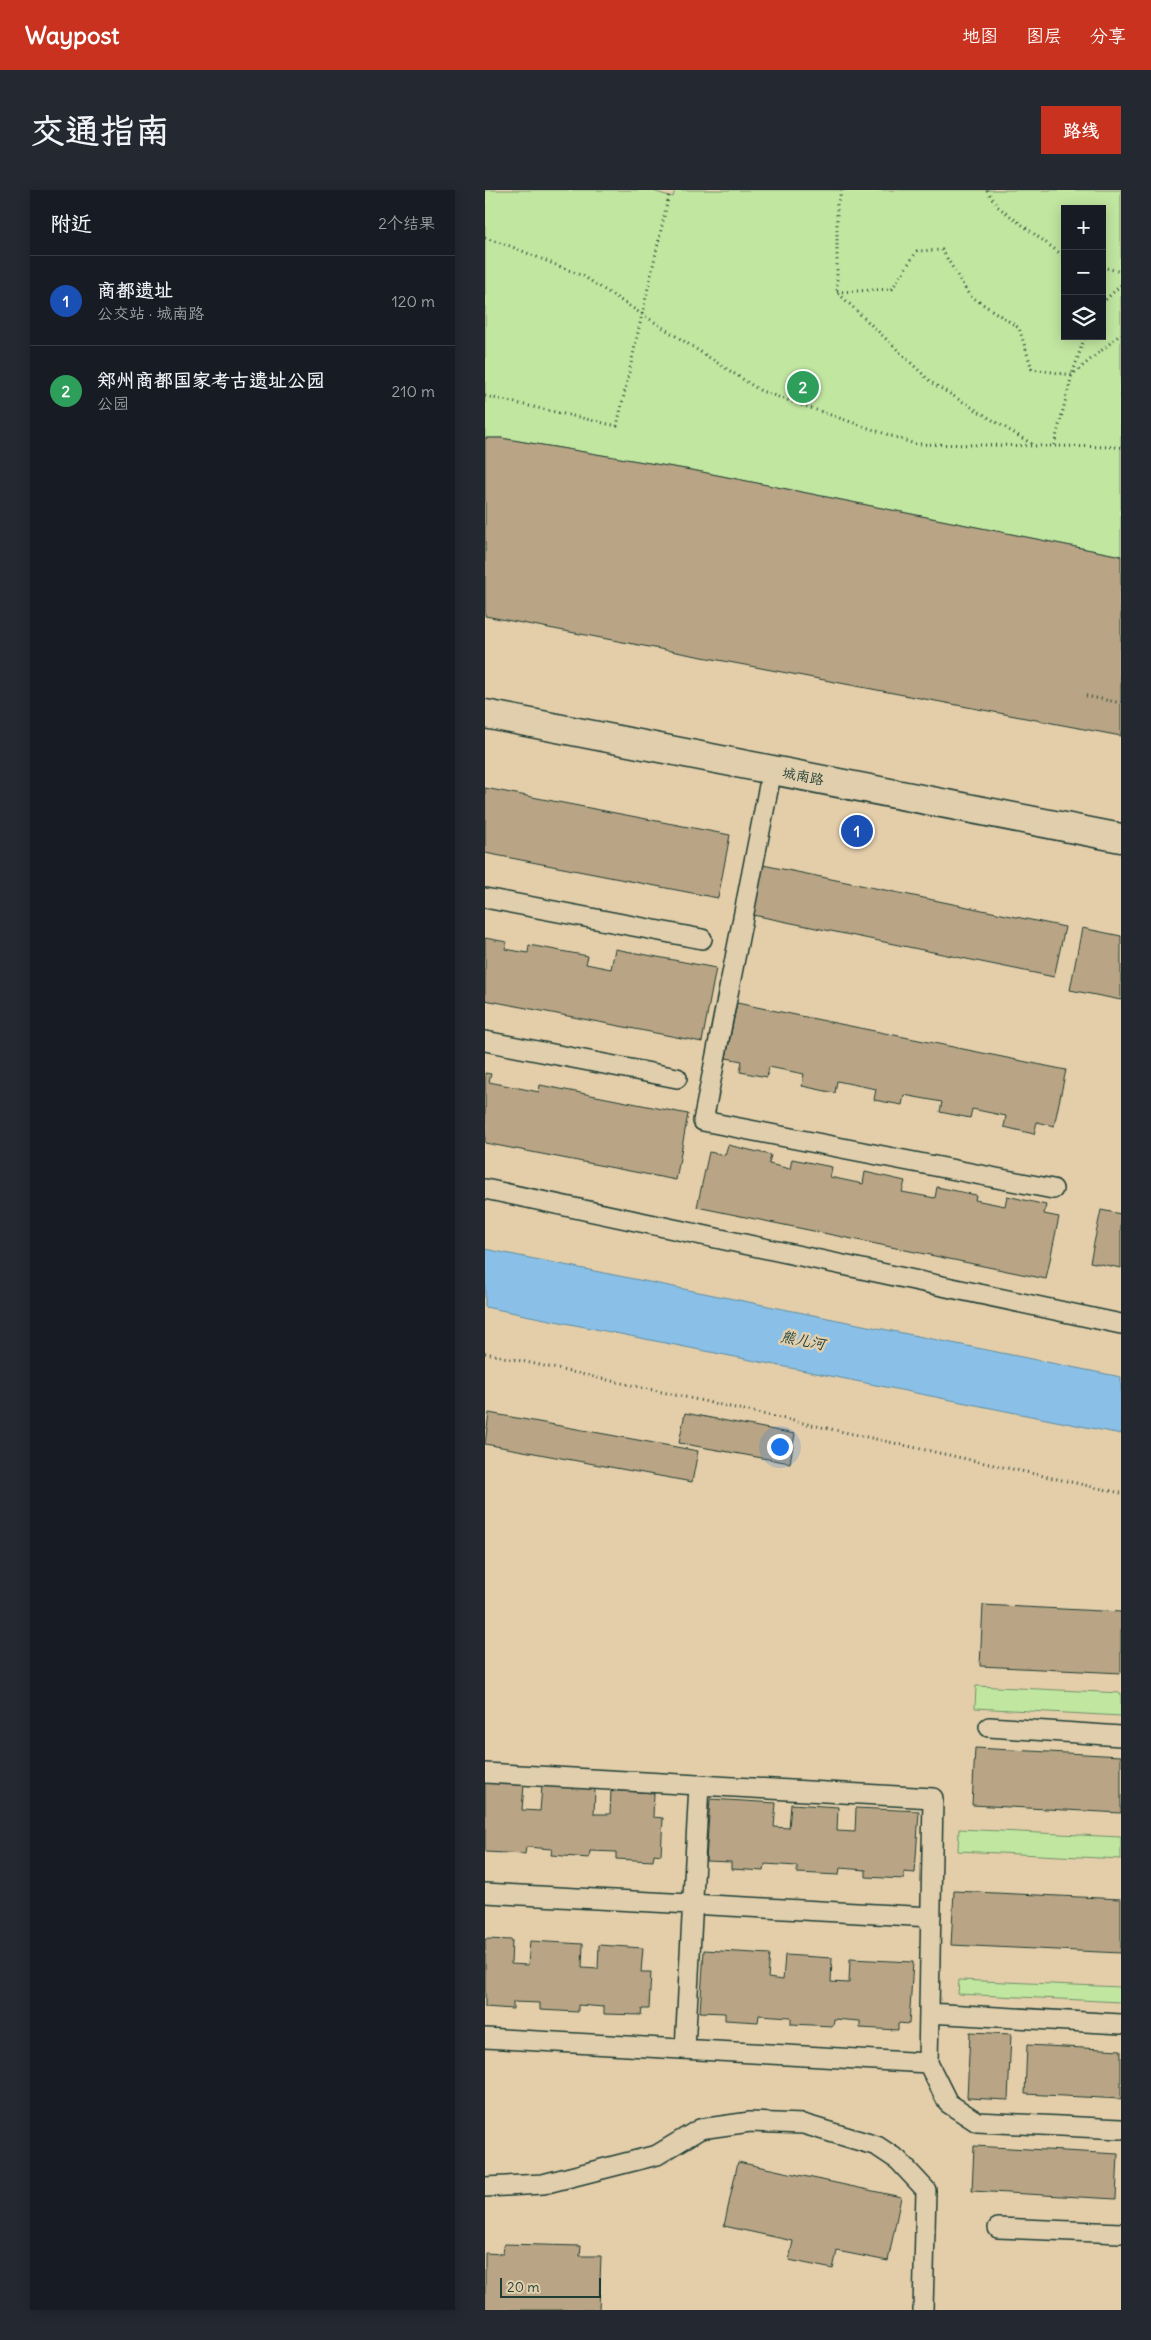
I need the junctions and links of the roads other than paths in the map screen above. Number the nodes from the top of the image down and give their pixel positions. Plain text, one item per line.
1 (485, 714) edge
2 (772, 770) junction
3 (1121, 838) edge
4 (485, 898) edge
5 (702, 939) dead end
6 (485, 1041) edge
7 (677, 1078) dead end
8 (485, 1189) edge
9 (1053, 1189) dead end
10 (1121, 1324) edge
11 (989, 1727) dead end
12 (1121, 1736) edge
13 (485, 1773) edge
14 (699, 1785) junction
15 (485, 1893) edge
16 (693, 1904) junction
17 (931, 1917) junction
18 (929, 2013) junction
19 (1121, 2024) edge
20 (485, 2038) edge
21 (685, 2049) junction
22 (928, 2063) junction
23 (1121, 2129) edge
24 (485, 2187) edge
25 (998, 2228) dead end
26 (1121, 2233) edge
27 (923, 2310) edge

1 - 2 street, 城南路
2 - 3 street, 城南路
2 - 9 lane
4 - 5 lane
6 - 7 lane
8 - 10 lane
11 - 12 lane
13 - 14 lane
14 - 16 lane
14 - 17 lane
15 - 16 lane
16 - 17 lane
16 - 21 lane
17 - 18 lane
18 - 19 lane
18 - 22 lane
20 - 21 lane
21 - 22 lane
22 - 23 lane
24 - 27 lane
25 - 26 lane

